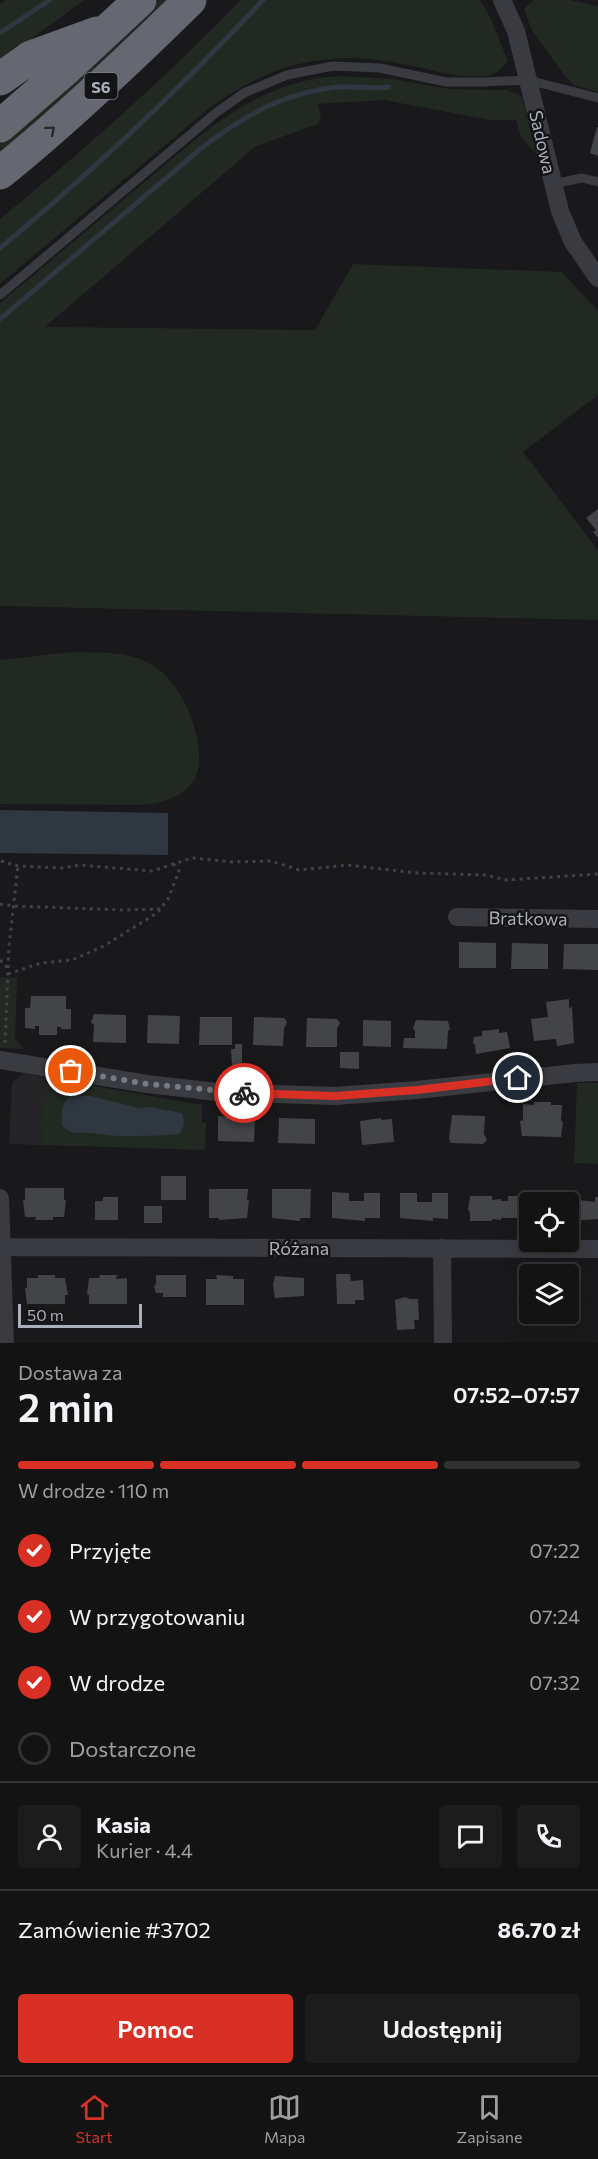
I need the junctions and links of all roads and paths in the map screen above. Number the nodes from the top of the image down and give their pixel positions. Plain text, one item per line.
1 (140, 0) edge
2 (190, 0) edge
3 (502, 0) edge
4 (110, 28) junction
5 (0, 79) edge
6 (528, 80) junction
7 (598, 98) edge
8 (0, 126) edge
9 (2, 172) edge
10 (598, 182) edge
11 (553, 184) junction
12 (598, 278) edge
13 (0, 295) edge
14 (1, 861) edge
15 (174, 864) junction
16 (18, 866) junction
17 (598, 874) edge
18 (0, 904) edge
19 (15, 906) junction
20 (161, 909) junction
21 (457, 917) dead end
22 (598, 919) edge
23 (0, 960) edge
24 (8, 968) junction
25 (8, 974) junction
26 (2, 1055) edge
27 (598, 1072) edge
28 (0, 1198) edge
29 (2, 1247) edge
30 (442, 1248) junction
31 (598, 1249) edge
32 (5, 1343) edge
33 (443, 1343) edge

1 - 4 highway, S6
9 -> 2 highway, S6
3 - 6 street, Sadowa
4 - 5 highway
4 - 8 highway, S6
6 - 7 lane
6 - 11 street, Sadowa
6 - 13 lane
10 - 11 lane
11 - 12 street, Sadowa
14 - 16 path
15 - 16 path
15 - 17 path
15 - 20 path
16 - 19 path
18 - 19 path
19 - 20 path
19 - 24 path
20 - 25 path
21 - 22 street, Bratkowa
23 - 24 path
24 - 25 path
25 - 26 path
26 - 27 street
28 - 29 street
29 - 30 street, Różana
29 - 32 street
30 - 31 street, Różana
30 - 33 street

